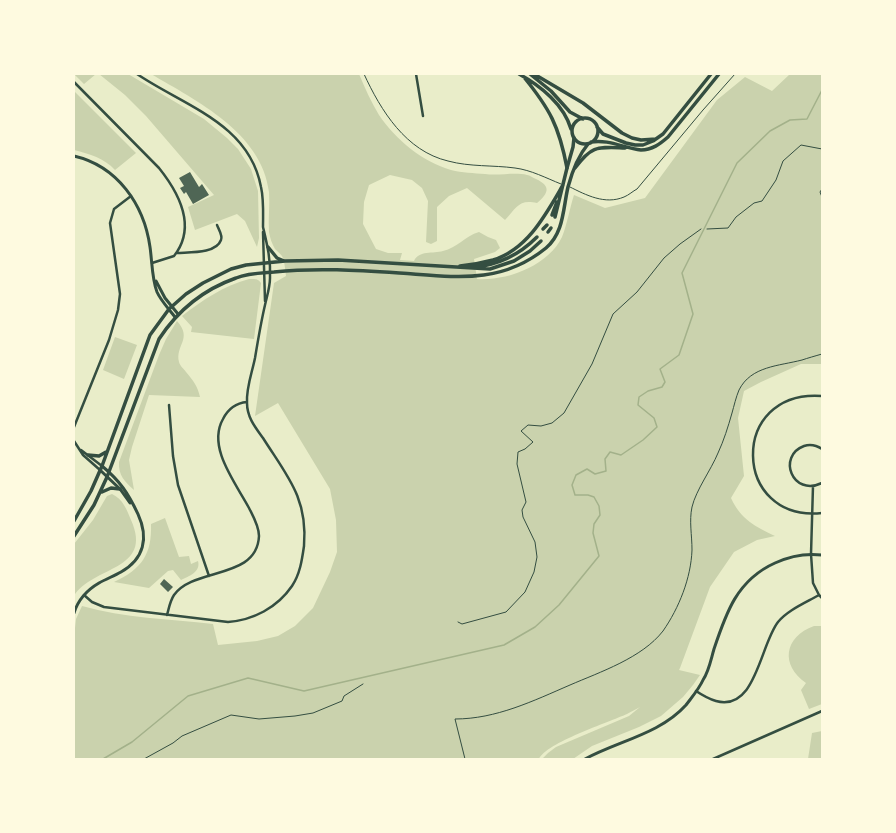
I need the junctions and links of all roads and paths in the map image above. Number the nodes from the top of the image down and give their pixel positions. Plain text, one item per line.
1 (136, 74) edge
2 (364, 74) edge
3 (416, 74) edge
4 (519, 74) edge
5 (530, 74) edge
6 (534, 74) edge
7 (711, 74) edge
8 (719, 74) edge
9 (734, 74) edge
10 (523, 76) junction
11 (74, 82) edge
12 (422, 116) dead end
13 (583, 119) junction
14 (596, 127) junction
15 (572, 130) junction
16 (574, 138) junction
17 (658, 139) junction
18 (590, 143) junction
19 (634, 149) junction
20 (822, 149) edge
21 (74, 156) edge
22 (567, 168) junction
23 (575, 168) junction
24 (563, 185) junction
25 (568, 186) junction
26 (822, 189) edge
27 (131, 196) junction
28 (822, 197) edge
29 (554, 216) dead end
30 (217, 225) dead end
31 (547, 225) dead end
32 (263, 227) junction
33 (551, 228) dead end
34 (544, 229) dead end
35 (707, 229) dead end
36 (701, 230) dead end
37 (548, 232) dead end
38 (537, 237) dead end
39 (541, 241) dead end
40 (268, 246) junction
41 (177, 253) junction
42 (285, 261) junction
43 (270, 262) junction
44 (152, 263) junction
45 (263, 263) junction
46 (453, 267) junction
47 (465, 268) junction
48 (270, 272) junction
49 (263, 273) junction
50 (265, 305) junction
51 (170, 308) junction
52 (177, 315) junction
53 (822, 354) edge
54 (822, 396) edge
55 (247, 402) junction
56 (169, 405) dead end
57 (74, 427) edge
58 (74, 440) edge
59 (78, 447) junction
60 (108, 449) junction
61 (822, 449) edge
62 (88, 455) junction
63 (102, 466) junction
64 (100, 470) junction
65 (109, 472) junction
66 (107, 477) junction
67 (822, 483) edge
68 (813, 486) junction
69 (120, 489) junction
70 (100, 494) junction
71 (135, 509) junction
72 (822, 513) edge
73 (812, 514) junction
74 (74, 521) edge
75 (74, 536) edge
76 (811, 554) junction
77 (822, 555) edge
78 (208, 576) junction
79 (84, 595) junction
80 (819, 595) junction
81 (822, 598) edge
82 (74, 613) edge
83 (167, 615) junction
84 (458, 622) dead end
85 (363, 684) dead end
86 (696, 692) junction
87 (822, 712) edge
88 (144, 759) edge
89 (465, 759) edge
90 (585, 759) edge
91 (713, 759) edge

1 - 32 street
2 - 24 lane
3 - 12 street
4 - 10 main road
5 - 13 main road
6 - 17 main road
7 - 17 main road
8 - 19 main road
9 - 25 lane
10 - 15 main road
10 - 22 main road
11 - 41 street
13 - 14 main road
13 - 15 main road
14 - 17 main road
14 - 18 main road
15 - 16 main road
16 - 18 main road
16 - 22 main road
18 - 19 main road
18 - 23 main road
19 - 23 main road
20 - 35 path
21 - 27 street
22 - 24 main road
23 - 25 main road
24 - 25 lane
24 - 29 main road
24 - 46 main road
25 - 48 main road
26 - 28 path
27 - 44 street
27 - 57 street
30 - 41 street
31 - 34 main road
32 - 40 street
32 - 45 street
33 - 37 main road
36 - 84 path
38 - 47 main road
39 - 47 main road
40 - 42 main road
40 - 43 street
41 - 44 street
42 - 43 main road
42 - 46 main road
43 - 45 main road
43 - 48 street
44 - 51 street
45 - 49 street
45 - 51 main road
46 - 47 main road
48 - 49 main road
48 - 50 street
49 - 50 street
49 - 52 main road
50 - 55 street
51 - 52 street
51 - 60 main road
52 - 65 main road
53 - 89 path
54 - 73 street
55 - 78 street
55 - 83 street
56 - 78 street
58 - 59 street
59 - 62 street
59 - 64 street
60 - 62 main road
60 - 63 main road
61 - 68 street
62 - 63 street
63 - 64 main road
63 - 65 street
64 - 66 street
64 - 74 main road
65 - 66 main road
65 - 71 street
66 - 69 street
66 - 70 main road
67 - 68 street
68 - 73 street
69 - 70 main road
69 - 71 street
70 - 75 main road
71 - 79 street
72 - 73 street
73 - 76 street
76 - 77 street
76 - 80 street
76 - 86 street
78 - 83 street
79 - 82 street
79 - 83 street
80 - 81 street
80 - 86 street
85 - 88 path
86 - 90 street
87 - 91 street

